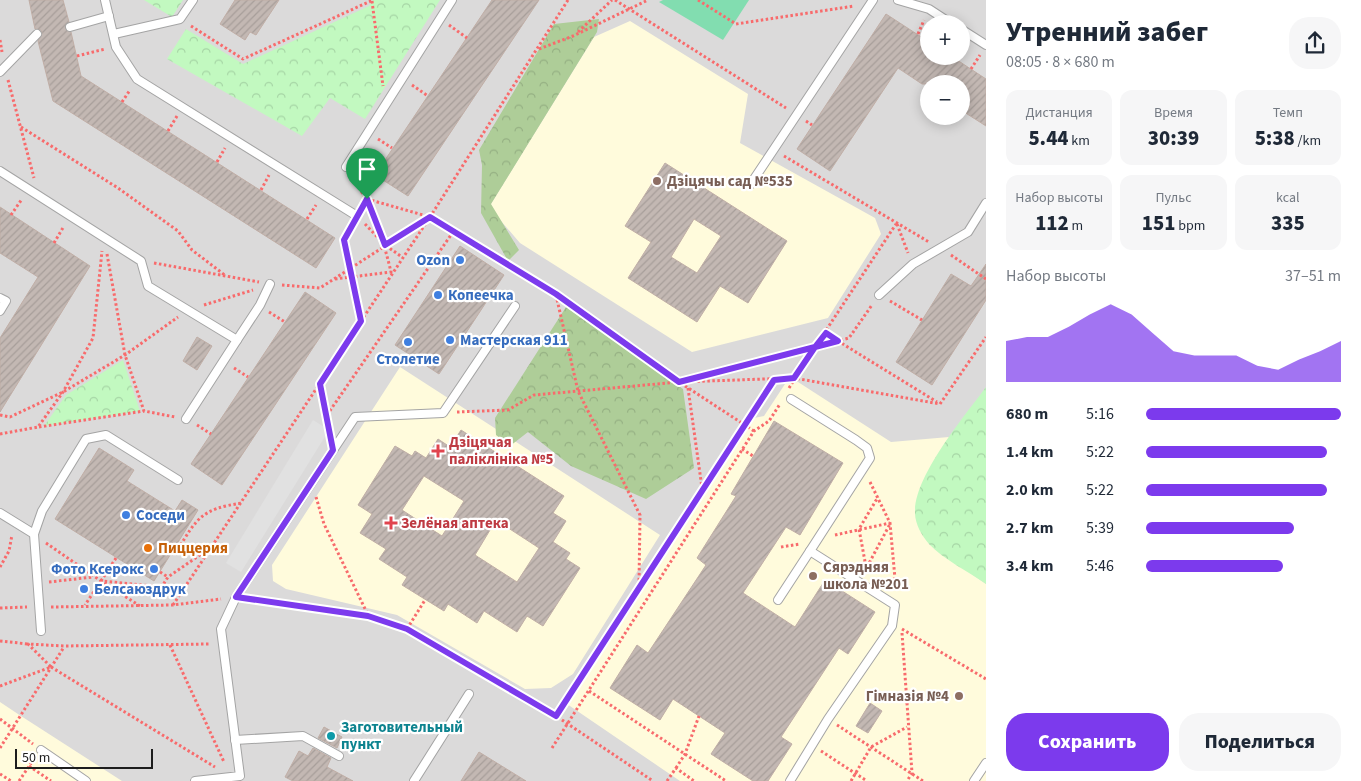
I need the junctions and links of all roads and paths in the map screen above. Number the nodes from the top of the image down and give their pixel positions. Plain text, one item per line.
1 (105, 0) edge
2 (193, 0) edge
3 (372, 0) edge
4 (452, 0) edge
5 (568, 0) edge
6 (614, 0) edge
7 (648, 0) edge
8 (698, 0) edge
9 (898, 0) edge
10 (870, 1) edge
11 (628, 9) junction
12 (938, 15) edge
13 (109, 16) junction
14 (440, 19) junction
15 (180, 20) junction
16 (70, 27) dead end
17 (37, 34) dead end
18 (114, 34) junction
19 (970, 35) edge
20 (573, 36) junction
21 (467, 38) dead end
22 (0, 40) edge
23 (986, 45) edge
24 (116, 47) junction
25 (538, 49) junction
26 (77, 56) dead end
27 (2, 69) edge
28 (402, 78) junction
29 (428, 96) dead end
30 (385, 105) junction
31 (795, 114) junction
32 (21, 127) junction
33 (773, 149) junction
34 (275, 166) junction
35 (346, 167) joint
36 (0, 171) edge
37 (750, 185) dead end
38 (28, 189) junction
39 (261, 190) dead end
40 (323, 195) junction
41 (39, 196) junction
42 (367, 199) junction
43 (986, 203) edge
44 (11, 215) dead end
45 (71, 216) junction
46 (357, 216) junction
47 (430, 217) junction
48 (307, 219) dead end
49 (896, 224) junction
50 (453, 232) junction
51 (104, 235) junction
52 (54, 243) dead end
53 (385, 245) junction
54 (940, 248) junction
55 (402, 257) junction
56 (913, 264) junction
57 (391, 272) junction
58 (226, 276) dead end
59 (352, 277) junction
60 (334, 279) dead end
61 (986, 279) edge
62 (270, 284) joint
63 (556, 294) junction
64 (880, 295) junction
65 (0, 298) edge
66 (260, 305) junction
67 (515, 306) dead end
68 (0, 311) edge
69 (186, 311) junction
70 (922, 320) dead end
71 (361, 321) junction
72 (285, 322) dead end
73 (826, 333) junction
74 (986, 337) edge
75 (237, 340) junction
76 (838, 341) junction
77 (815, 347) junction
78 (125, 355) junction
79 (223, 361) junction
80 (248, 378) dead end
81 (794, 378) junction
82 (774, 380) junction
83 (679, 382) junction
84 (320, 384) junction
85 (688, 387) junction
86 (578, 391) junction
87 (63, 392) junction
88 (791, 399) joint
89 (940, 404) junction
90 (144, 411) junction
91 (443, 413) junction
92 (0, 415) edge
93 (327, 415) junction
94 (186, 418) joint
95 (744, 425) junction
96 (38, 427) junction
97 (754, 431) junction
98 (0, 434) edge
99 (333, 450) junction
100 (742, 450) junction
101 (753, 456) dead end
102 (178, 480) dead end
103 (312, 482) junction
104 (703, 489) junction
105 (242, 502) junction
106 (0, 513) edge
107 (14, 522) junction
108 (890, 523) junction
109 (34, 534) junction
110 (213, 546) junction
111 (174, 550) dead end
112 (810, 551) junction
113 (116, 558) dead end
114 (866, 567) junction
115 (0, 568) edge
116 (160, 572) dead end
117 (94, 577) junction
118 (168, 577) junction
119 (859, 580) junction
120 (101, 581) junction
121 (36, 584) junction
122 (639, 586) junction
123 (161, 588) junction
124 (184, 589) junction
125 (236, 597) junction
126 (426, 600) dead end
127 (778, 600) dead end
128 (173, 605) junction
129 (895, 605) junction
130 (140, 606) junction
131 (368, 616) junction
132 (902, 628) junction
133 (407, 629) junction
134 (41, 631) dead end
135 (0, 641) edge
136 (224, 643) junction
137 (28, 644) junction
138 (170, 645) junction
139 (64, 646) junction
140 (51, 667) junction
141 (986, 679) edge
142 (0, 686) edge
143 (589, 691) junction
144 (469, 694) dead end
145 (556, 716) junction
146 (699, 716) dead end
147 (0, 719) edge
148 (828, 719) junction
149 (567, 724) junction
150 (907, 727) junction
151 (13, 729) junction
152 (235, 740) junction
153 (812, 746) junction
154 (872, 747) junction
155 (0, 748) edge
156 (552, 748) dead end
157 (41, 750) dead end
158 (685, 754) junction
159 (339, 756) dead end
160 (986, 763) edge
161 (30, 766) dead end
162 (676, 768) junction
163 (912, 773) junction
164 (0, 774) edge
165 (855, 774) junction
166 (230, 776) junction
167 (240, 778) edge
168 (11, 781) edge
169 (51, 781) edge
170 (86, 781) edge
171 (195, 781) edge
172 (414, 781) edge
173 (653, 781) edge
174 (667, 781) edge
175 (694, 781) edge
176 (726, 781) edge
177 (790, 781) edge
178 (851, 781) edge
179 (867, 781) edge
180 (907, 781) edge
181 (923, 781) edge
182 (974, 781) edge

1 - 13 lane
2 - 15 lane
3 - 15 path
3 - 30 path
4 - 14 lane
5 - 25 path
6 - 11 path
6 - 20 path
7 - 11 path
8 - 10 path
9 - 12 lane
10 - 31 lane
11 - 20 path
11 - 31 path
13 - 16 lane
13 - 18 lane
14 - 21 path
14 - 28 lane
15 - 18 lane
17 - 27 lane
18 - 24 lane
19 - 23 lane
20 - 25 path
22 - 27 path
24 - 26 path
24 - 34 lane
25 - 47 path
27 - 32 path
28 - 29 path
28 - 30 lane
30 - 35 lane
31 - 33 lane
32 - 41 path
32 - 58 path
33 - 37 lane
33 - 49 path
34 - 39 path
34 - 40 lane
35 - 42 path
36 - 38 lane
38 - 41 lane
38 - 44 path
40 - 46 lane
40 - 48 path
41 - 45 lane
42 - 46 path
42 - 47 path
42 - 53 path
43 - 54 lane
45 - 51 lane
45 - 52 path
46 - 53 path
46 - 59 path
47 - 50 path
47 - 53 path
47 - 55 path
49 - 54 path
49 - 56 path
49 - 73 path
50 - 63 path
50 - 93 path
51 - 69 lane
51 - 78 path
51 - 87 path
53 - 55 path
53 - 57 path
54 - 56 lane
54 - 61 path
55 - 57 path
56 - 64 lane
57 - 59 path
57 - 71 path
59 - 60 path
59 - 71 path
62 - 66 lane
62 - 69 path
63 - 83 path
63 - 86 path
64 - 70 path
64 - 76 path
65 - 68 lane
66 - 72 path
66 - 75 lane
67 - 91 lane
69 - 75 lane
69 - 78 path
71 - 84 path
73 - 76 path
73 - 77 path
74 - 89 path
75 - 79 lane
76 - 77 path
76 - 89 path
77 - 81 path
77 - 83 path
78 - 87 path
78 - 90 path
79 - 80 path
79 - 94 lane
81 - 82 path
81 - 89 path
82 - 83 path
82 - 95 path
83 - 85 path
83 - 86 path
84 - 93 path
84 - 105 path
85 - 95 path
85 - 104 path
86 - 91 path
86 - 122 path
87 - 92 path
87 - 96 path
88 - 97 path
88 - 112 lane
90 - 94 path
90 - 96 path
91 - 99 lane
93 - 99 path
95 - 97 path
95 - 104 path
96 - 98 path
97 - 100 path
99 - 103 lane
100 - 101 path
100 - 143 path
102 - 109 lane
103 - 125 lane
103 - 131 path
104 - 122 path
105 - 110 path
105 - 111 path
106 - 107 lane
107 - 109 lane
107 - 115 path
108 - 114 path
108 - 114 path
108 - 129 path
109 - 117 path
109 - 121 lane
110 - 118 path
110 - 124 path
112 - 119 lane
112 - 127 lane
113 - 120 path
114 - 119 path
116 - 118 path
117 - 120 path
117 - 121 path
118 - 123 path
119 - 129 lane
120 - 123 path
120 - 130 path
120 - 130 path
121 - 134 lane
122 - 145 path
123 - 124 path
124 - 128 path
125 - 128 path
125 - 131 path
125 - 136 lane
126 - 133 path
128 - 130 path
129 - 132 path
129 - 148 lane
131 - 133 path
132 - 141 path
132 - 150 path
133 - 145 path
135 - 137 path
136 - 138 path
136 - 152 lane
137 - 139 path
137 - 140 path
138 - 139 path
138 - 166 path
139 - 140 path
140 - 142 path
140 - 151 path
140 - 166 path
143 - 149 path
143 - 158 path
144 - 172 lane
145 - 149 path
146 - 158 path
147 - 151 path
148 - 153 lane
148 - 154 path
149 - 156 path
149 - 173 path
150 - 154 path
150 - 163 path
151 - 155 path
152 - 159 lane
152 - 167 lane
153 - 165 path
153 - 177 lane
154 - 163 path
154 - 165 path
157 - 170 lane
158 - 162 path
158 - 176 path
160 - 182 lane
161 - 169 path
162 - 174 path
162 - 175 path
163 - 180 path
163 - 181 path
164 - 168 path
165 - 178 path
165 - 179 path
166 - 167 lane
166 - 171 lane

